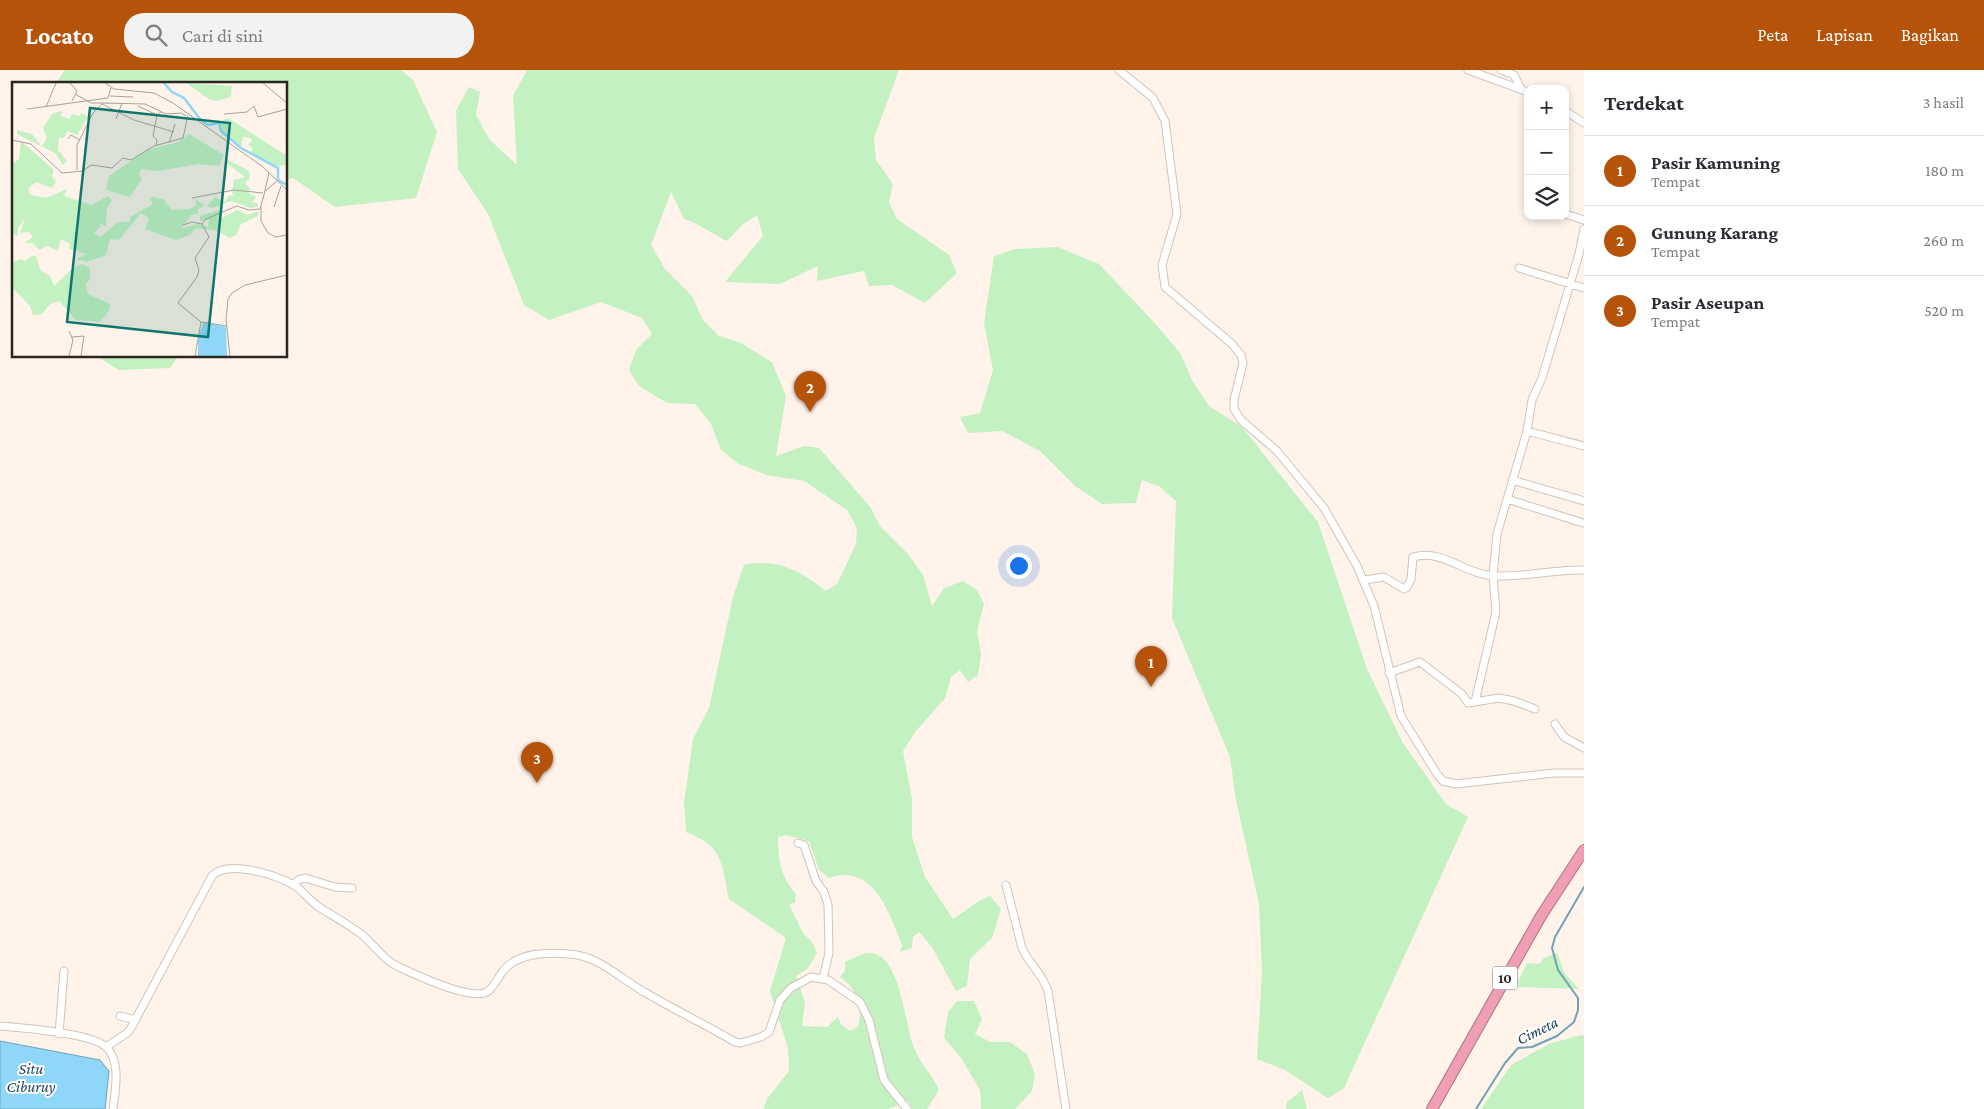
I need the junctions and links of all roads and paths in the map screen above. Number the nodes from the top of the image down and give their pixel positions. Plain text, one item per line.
1 (1119, 70) edge
2 (1468, 70) edge
3 (1501, 70) edge
4 (1524, 91) edge
5 (1580, 117) edge
6 (1584, 123) edge
7 (1569, 215) edge
8 (1584, 220) edge
9 (1584, 229) edge
10 (1519, 268) dead end
11 (1569, 284) junction
12 (1584, 288) edge
13 (1527, 431) junction
14 (1584, 446) edge
15 (1512, 480) junction
16 (1507, 499) junction
17 (1584, 501) edge
18 (1583, 523) dead end
19 (1584, 570) edge
20 (1493, 575) junction
21 (1365, 580) junction
22 (1389, 673) junction
23 (1475, 702) junction
24 (1535, 708) dead end
25 (1555, 724) dead end
26 (1584, 748) edge
27 (1584, 774) edge
28 (798, 842) dead end
29 (1584, 850) edge
30 (293, 885) junction
31 (1006, 885) dead end
32 (352, 888) dead end
33 (64, 971) dead end
34 (823, 978) junction
35 (120, 1016) dead end
36 (136, 1020) junction
37 (0, 1026) edge
38 (59, 1034) junction
39 (106, 1047) junction
40 (113, 1109) edge
41 (907, 1109) edge
42 (1066, 1109) edge
43 (1432, 1109) edge

1 - 21 street
2 - 4 street
3 - 4 street
5 - 6 street
7 - 8 street
9 - 11 street
10 - 11 street
11 - 12 street
11 - 13 street
13 - 14 street
13 - 15 street
15 - 16 street
15 - 17 street
16 - 18 street
16 - 20 street
19 - 20 street
20 - 21 street
20 - 23 street
21 - 22 street
22 - 23 street
22 - 27 street
23 - 24 street
25 - 26 street
28 - 34 street
29 - 43 highway, 10
30 - 32 street
30 - 34 street
30 - 36 street
31 - 42 street
33 - 38 street
34 - 41 street
35 - 36 street
36 - 39 street
37 - 38 street
38 - 39 street
39 - 40 street

